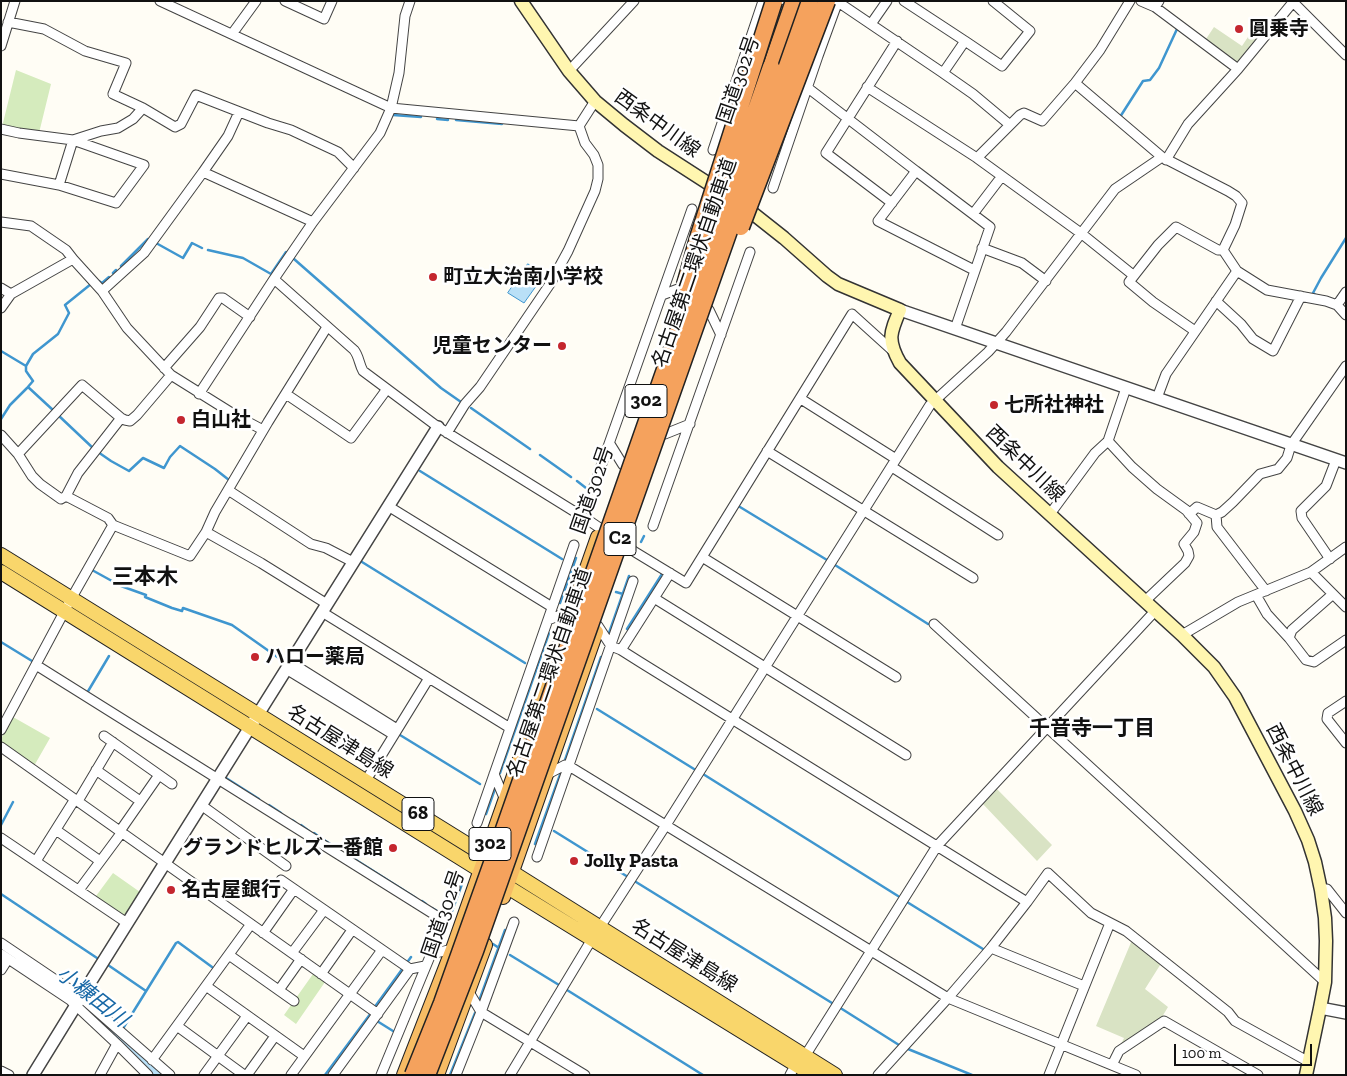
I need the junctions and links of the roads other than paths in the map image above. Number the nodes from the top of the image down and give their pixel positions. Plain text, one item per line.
1 (15, 1) edge
2 (160, 1) edge
3 (256, 1) edge
4 (285, 1) edge
5 (332, 1) edge
6 (410, 1) edge
7 (522, 1) edge
8 (634, 1) edge
9 (762, 1) edge
10 (774, 1) edge
11 (788, 1) edge
12 (794, 1) edge
13 (810, 1) edge
14 (818, 1) edge
15 (827, 1) edge
16 (887, 1) edge
17 (904, 1) edge
18 (993, 1) edge
19 (1130, 1) edge
20 (1141, 1) edge
21 (838, 2) edge
22 (1293, 2) edge
23 (1157, 4) edge
24 (8, 22) junction
25 (871, 24) junction
26 (232, 34) junction
27 (897, 41) junction
28 (965, 41) junction
29 (1, 46) edge
30 (1346, 55) edge
31 (818, 56) junction
32 (744, 57) junction
33 (771, 66) junction
34 (1238, 69) junction
35 (569, 71) junction
36 (944, 73) junction
37 (790, 79) junction
38 (1075, 83) junction
39 (867, 87) junction
40 (808, 88) junction
41 (595, 101) junction
42 (143, 108) junction
43 (391, 108) junction
44 (239, 112) junction
45 (748, 113) junction
46 (848, 118) junction
47 (1010, 125) junction
48 (579, 126) junction
49 (1, 129) edge
50 (73, 140) junction
51 (713, 150) dead end
52 (977, 158) junction
53 (1164, 158) junction
54 (354, 168) junction
55 (916, 171) junction
56 (203, 172) junction
57 (1, 174) edge
58 (1002, 176) junction
59 (59, 185) junction
60 (773, 188) dead end
61 (720, 191) junction
62 (892, 203) junction
63 (745, 207) junction
64 (692, 209) dead end
65 (972, 214) junction
66 (1, 222) edge
67 (314, 222) junction
68 (1082, 234) junction
69 (982, 248) junction
70 (1223, 250) junction
71 (750, 252) dead end
72 (73, 259) junction
73 (974, 270) junction
74 (1237, 271) junction
75 (1133, 275) junction
76 (274, 279) junction
77 (1046, 281) junction
78 (686, 286) junction
79 (1, 288) edge
80 (102, 291) junction
81 (1346, 292) edge
82 (11, 294) junction
83 (662, 295) junction
84 (1301, 296) junction
85 (1216, 301) junction
86 (1337, 305) junction
87 (1, 308) edge
88 (709, 310) junction
89 (900, 310) junction
90 (1346, 315) edge
91 (250, 317) junction
92 (327, 327) junction
93 (955, 329) junction
94 (1195, 331) junction
95 (721, 335) junction
96 (996, 343) junction
97 (894, 352) junction
98 (1346, 366) edge
99 (164, 368) junction
100 (171, 375) junction
101 (1126, 388) junction
102 (387, 389) junction
103 (199, 394) junction
104 (286, 394) junction
105 (1157, 398) junction
106 (801, 399) junction
107 (936, 400) junction
108 (651, 413) junction
109 (121, 418) junction
110 (690, 424) junction
111 (263, 430) junction
112 (442, 430) junction
113 (666, 434) junction
114 (1, 435) edge
115 (1108, 441) junction
116 (610, 444) junction
117 (1291, 445) junction
118 (767, 451) junction
119 (18, 454) junction
120 (1341, 462) edge
121 (894, 463) junction
122 (646, 464) junction
123 (623, 465) junction
124 (593, 489) dead end
125 (228, 490) junction
126 (66, 496) junction
127 (388, 506) junction
128 (864, 511) junction
129 (1050, 514) junction
130 (1189, 514) junction
131 (1216, 516) junction
132 (112, 525) junction
133 (653, 526) dead end
134 (601, 529) junction
135 (206, 532) junction
136 (998, 535) dead end
137 (574, 545) dead end
138 (626, 546) junction
139 (1346, 547) edge
140 (1, 555) edge
141 (702, 557) junction
142 (1330, 560) junction
143 (353, 562) junction
144 (1, 572) edge
145 (1311, 572) junction
146 (670, 573) junction
147 (973, 578) dead end
148 (633, 581) dead end
149 (1266, 591) junction
150 (1333, 594) junction
151 (1256, 595) junction
152 (654, 598) junction
153 (71, 599) junction
154 (1146, 601) junction
155 (552, 607) junction
156 (1346, 607) edge
157 (324, 608) junction
158 (1156, 610) junction
159 (64, 611) junction
160 (571, 612) junction
161 (798, 616) junction
162 (548, 620) junction
163 (934, 624) dead end
164 (598, 626) junction
165 (1182, 635) junction
166 (1289, 638) junction
167 (1346, 640) edge
168 (611, 646) junction
169 (620, 650) junction
170 (36, 665) junction
171 (288, 665) junction
172 (765, 667) junction
173 (896, 677) dead end
174 (430, 678) junction
175 (1346, 701) edge
176 (5, 714) edge
177 (257, 715) junction
178 (733, 719) junction
179 (250, 727) junction
180 (510, 728) junction
181 (1046, 728) junction
182 (1, 730) edge
183 (396, 732) junction
184 (104, 736) dead end
185 (113, 742) junction
186 (1346, 743) edge
187 (1, 747) edge
188 (906, 755) dead end
189 (569, 766) junction
190 (96, 770) junction
191 (494, 774) junction
192 (159, 775) junction
193 (546, 775) junction
194 (218, 778) junction
195 (365, 782) junction
196 (172, 784) dead end
197 (76, 800) junction
198 (505, 800) junction
199 (140, 801) junction
200 (201, 805) junction
201 (477, 823) dead end
202 (666, 825) junction
203 (56, 830) junction
204 (121, 832) junction
205 (1, 838) edge
206 (937, 846) junction
207 (486, 856) junction
208 (537, 857) dead end
209 (36, 861) junction
210 (100, 861) junction
211 (165, 863) junction
212 (286, 866) dead end
213 (480, 870) junction
214 (512, 872) junction
215 (281, 880) dead end
216 (506, 886) junction
217 (455, 888) dead end
218 (294, 889) junction
219 (79, 890) junction
220 (1321, 890) junction
221 (1027, 902) junction
222 (324, 910) junction
223 (1346, 913) edge
224 (443, 920) junction
225 (514, 922) dead end
226 (128, 923) junction
227 (1110, 923) junction
228 (251, 924) junction
229 (352, 930) junction
230 (264, 933) junction
231 (596, 933) junction
232 (1, 943) edge
233 (991, 948) junction
234 (453, 949) junction
235 (382, 950) junction
236 (871, 951) junction
237 (292, 953) junction
238 (431, 954) junction
239 (229, 955) junction
240 (4, 956) edge
241 (301, 959) junction
242 (425, 966) junction
243 (406, 967) junction
244 (1, 970) edge
245 (321, 974) junction
246 (1324, 982) junction
247 (206, 986) junction
248 (1084, 986) junction
249 (279, 990) junction
250 (469, 992) junction
251 (350, 994) junction
252 (948, 998) junction
253 (294, 1000) dead end
254 (78, 1001) junction
255 (1320, 1008) junction
256 (374, 1011) junction
257 (481, 1012) junction
258 (1346, 1012) edge
259 (247, 1016) junction
260 (177, 1026) junction
261 (275, 1036) junction
262 (531, 1041) junction
263 (118, 1044) junction
264 (1061, 1044) junction
265 (218, 1056) junction
266 (304, 1056) junction
267 (797, 1065) edge
268 (1112, 1065) junction
269 (147, 1067) edge
270 (1308, 1068) edge
271 (1, 1071) edge
272 (335, 1072) edge
273 (882, 1073) edge
274 (36, 1074) edge
275 (9, 1075) edge
276 (100, 1075) edge
277 (170, 1075) edge
278 (204, 1075) edge
279 (246, 1075) edge
280 (291, 1075) edge
281 (346, 1075) edge
282 (381, 1075) edge
283 (404, 1075) edge
284 (412, 1075) edge
285 (427, 1075) edge
286 (437, 1075) edge
287 (456, 1075) edge
288 (510, 1075) edge
289 (584, 1075) edge
290 (813, 1075) edge
291 (835, 1075) edge
292 (1049, 1075) edge
293 (1136, 1075) edge
294 (1258, 1075) edge

1 - 24 street
2 - 26 street
3 - 26 street
4 - 5 street
6 - 43 street
7 - 35 main road, 西条中川線
8 - 35 street
9 - 32 street
10 - 108 highway, bridge
11 - 33 highway, C2
11 - 45 highway, 国道302号 / 302
12 - 33 highway, 名古屋第二環状自動車道 / C2
13 - 122 highway, 名古屋第二環状自動車道 / C2, bridge
14 - 37 highway, 302
15 - 122 highway, bridge
16 - 25 street
17 - 28 street
18 - 28 street
19 - 38 street
20 - 23 street
21 - 25 street
21 - 31 street
22 - 30 street
22 - 34 street
23 - 34 street
24 - 29 street
24 - 42 street
25 - 27 street
26 - 43 street
27 - 36 street
27 - 39 street
28 - 36 street
31 - 37 street
31 - 40 street
32 - 45 street
32 - 51 street
33 - 108 highway, 名古屋第二環状自動車道 / C2, bridge
34 - 53 street
35 - 41 main road, 西条中川線
36 - 47 street
37 - 63 highway, 302
38 - 47 street
38 - 53 street
39 - 46 street
39 - 52 street
40 - 46 street
40 - 60 street
41 - 48 street
41 - 61 main road, 西条中川線
42 - 44 street
42 - 50 street
43 - 48 street
43 - 54 street
44 - 54 street
44 - 56 street
45 - 61 highway, 国道302号 / 302
46 - 55 street
46 - 62 street
47 - 52 street
48 - 112 street
49 - 50 street
50 - 59 street
50 - 59 street
52 - 58 street
53 - 68 street
53 - 70 street
54 - 67 street
55 - 62 street
55 - 65 street
56 - 67 street
56 - 80 street
57 - 59 street
58 - 65 street
58 - 68 street
61 - 63 main road, 西条中川線
61 - 78 highway, 国道302号 / 302
62 - 73 street
63 - 88 highway, 302
63 - 89 main road, 西条中川線
64 - 83 street
65 - 69 street
66 - 72 street
67 - 76 street
68 - 75 street
68 - 77 street
69 - 73 street
69 - 77 street
70 - 74 street
70 - 75 street
71 - 95 street
72 - 80 street
72 - 82 street
73 - 93 street
74 - 84 street
74 - 85 street
75 - 94 street
76 - 91 street
76 - 92 street
77 - 96 street
78 - 83 street
78 - 123 highway, 国道302号 / 302
79 - 82 street
80 - 99 street
81 - 86 street
82 - 87 street
83 - 116 street
84 - 85 street
84 - 86 street
85 - 94 street
86 - 90 street
88 - 95 street
88 - 113 highway, 302
89 - 93 street
89 - 97 main road
91 - 99 street
91 - 103 street
92 - 102 street
92 - 104 street
93 - 96 street
94 - 105 street
95 - 110 street
96 - 101 street
96 - 107 street
97 - 106 street
97 - 107 main road, 西条中川線
98 - 117 street
99 - 100 street
100 - 103 street
100 - 109 street
101 - 105 street
101 - 115 street
102 - 104 street
102 - 112 street
103 - 111 street
104 - 111 street
105 - 117 street
106 - 118 street
106 - 121 street
107 - 121 street
107 - 129 main road, 西条中川線
108 - 284 highway, 名古屋第二環状自動車道 / C2, bridge
109 - 119 street
109 - 126 street
110 - 113 street
110 - 133 street
111 - 125 street
112 - 127 street
112 - 134 street
113 - 138 highway, 302
114 - 119 street
115 - 129 street
115 - 130 street
116 - 123 street
116 - 124 street
117 - 120 street
117 - 131 street
118 - 128 street
118 - 141 street
119 - 126 street
120 - 142 street
121 - 128 street
121 - 136 street
122 - 285 highway, 名古屋第二環状自動車道 / C2, bridge
123 - 134 highway, 国道302号 / 302
125 - 135 street
125 - 143 street
126 - 132 street
127 - 143 street
127 - 155 street
128 - 147 street
128 - 161 street
129 - 154 main road, 西条中川線
130 - 131 street
130 - 154 street
131 - 149 street
132 - 135 street
132 - 153 street
134 - 138 street
134 - 160 highway, 国道302号 / 302
135 - 157 street
137 - 155 street
138 - 146 street
138 - 164 highway, 302
139 - 142 street
140 - 153 main road, 名古屋津島線 / 68
141 - 146 street
141 - 161 street
142 - 145 street
143 - 157 street
144 - 159 main road, 名古屋津島線 / 68
145 - 149 street
145 - 150 street
146 - 152 street
148 - 168 street
149 - 151 street
150 - 156 street
150 - 166 street
151 - 165 street
151 - 166 street
152 - 169 street
152 - 172 street
153 - 159 street
153 - 177 main road, 名古屋津島線 / 68
154 - 158 main road, 西条中川線
155 - 162 street
157 - 171 street
157 - 174 street
158 - 165 main road, 西条中川線
158 - 181 street
159 - 170 street
159 - 179 main road, 名古屋津島線 / 68
160 - 162 street
160 - 198 highway, 国道302号 / 302
161 - 172 street
161 - 173 street
162 - 180 street
163 - 181 street
164 - 168 street
164 - 193 highway, 302
165 - 220 main road, 西条中川線
166 - 167 street
168 - 169 street
168 - 189 street
169 - 178 street
170 - 176 street
170 - 194 street
171 - 177 street
171 - 183 street
172 - 178 street
172 - 188 street
174 - 180 street
174 - 183 street
175 - 186 street
176 - 182 street
177 - 179 street
177 - 195 main road, 名古屋津島線 / 68
178 - 202 street
178 - 206 street
179 - 194 street
179 - 213 main road, 名古屋津島線 / 68
180 - 191 street
181 - 206 street
181 - 246 street
183 - 195 street
184 - 185 street
185 - 190 street
185 - 192 street
187 - 197 street
189 - 193 street
189 - 202 street
189 - 208 street
190 - 197 street
190 - 199 street
191 - 198 street
191 - 201 street
192 - 196 street
192 - 199 street
193 - 214 highway, 302
194 - 200 street
194 - 224 street
195 - 207 main road, 名古屋津島線 / 68
197 - 203 street
197 - 204 street
198 - 207 highway, 国道302号 / 302
199 - 204 street
200 - 211 street
200 - 212 street
202 - 231 street
202 - 236 street
203 - 209 street
203 - 210 street
204 - 210 street
204 - 211 street
205 - 209 street
206 - 221 street
206 - 236 street
207 - 213 highway, 国道302号 / 302
207 - 214 main road, 名古屋津島線 / 68
209 - 219 street
210 - 219 street
211 - 226 street
211 - 228 street
213 - 216 main road, 名古屋津島線 / 68
213 - 234 highway, 国道302号 / 302
214 - 216 highway, 302
214 - 231 main road, 名古屋津島線 / 68
215 - 218 street
216 - 231 main road, 名古屋津島線 / 68
216 - 250 highway, 302
217 - 224 street
218 - 222 street
218 - 230 street
219 - 226 street
220 - 223 street
220 - 246 main road, 西条中川線
221 - 227 street
221 - 233 street
222 - 229 street
222 - 237 street
224 - 238 street
225 - 257 street
226 - 254 street
227 - 248 street
227 - 270 street
228 - 230 street
228 - 239 street
229 - 235 street
229 - 245 street
230 - 237 street
231 - 262 street
231 - 267 main road, 名古屋津島線 / 68
232 - 254 street
233 - 248 street
233 - 252 street
234 - 238 street
234 - 283 highway, 国道302号 / 302
235 - 243 street
235 - 251 street
236 - 252 street
236 - 267 street
237 - 241 street
238 - 242 street
239 - 247 street
239 - 249 street
240 - 244 street
240 - 254 street
241 - 245 street
241 - 249 street
242 - 243 street
242 - 282 street
243 - 256 street
245 - 251 street
246 - 255 main road, 西条中川線
247 - 259 street
247 - 260 street
248 - 264 street
249 - 253 street
250 - 257 street
250 - 286 highway, 302
251 - 256 street
251 - 266 street
252 - 264 street
252 - 273 street
254 - 263 street
254 - 269 street
254 - 274 street
255 - 258 street
255 - 270 main road, 西条中川線
256 - 272 street
257 - 262 street
257 - 287 street
259 - 261 street
259 - 265 street
260 - 265 street
260 - 269 street
261 - 266 street
261 - 279 street
262 - 288 street
262 - 289 street
263 - 269 street
263 - 276 street
264 - 268 street
264 - 292 street
265 - 278 street
265 - 279 street
266 - 280 street
267 - 290 main road, 名古屋津島線 / 68
267 - 291 main road, 名古屋津島線 / 68
268 - 293 street
268 - 294 street
269 - 277 street
271 - 275 street
272 - 281 street

